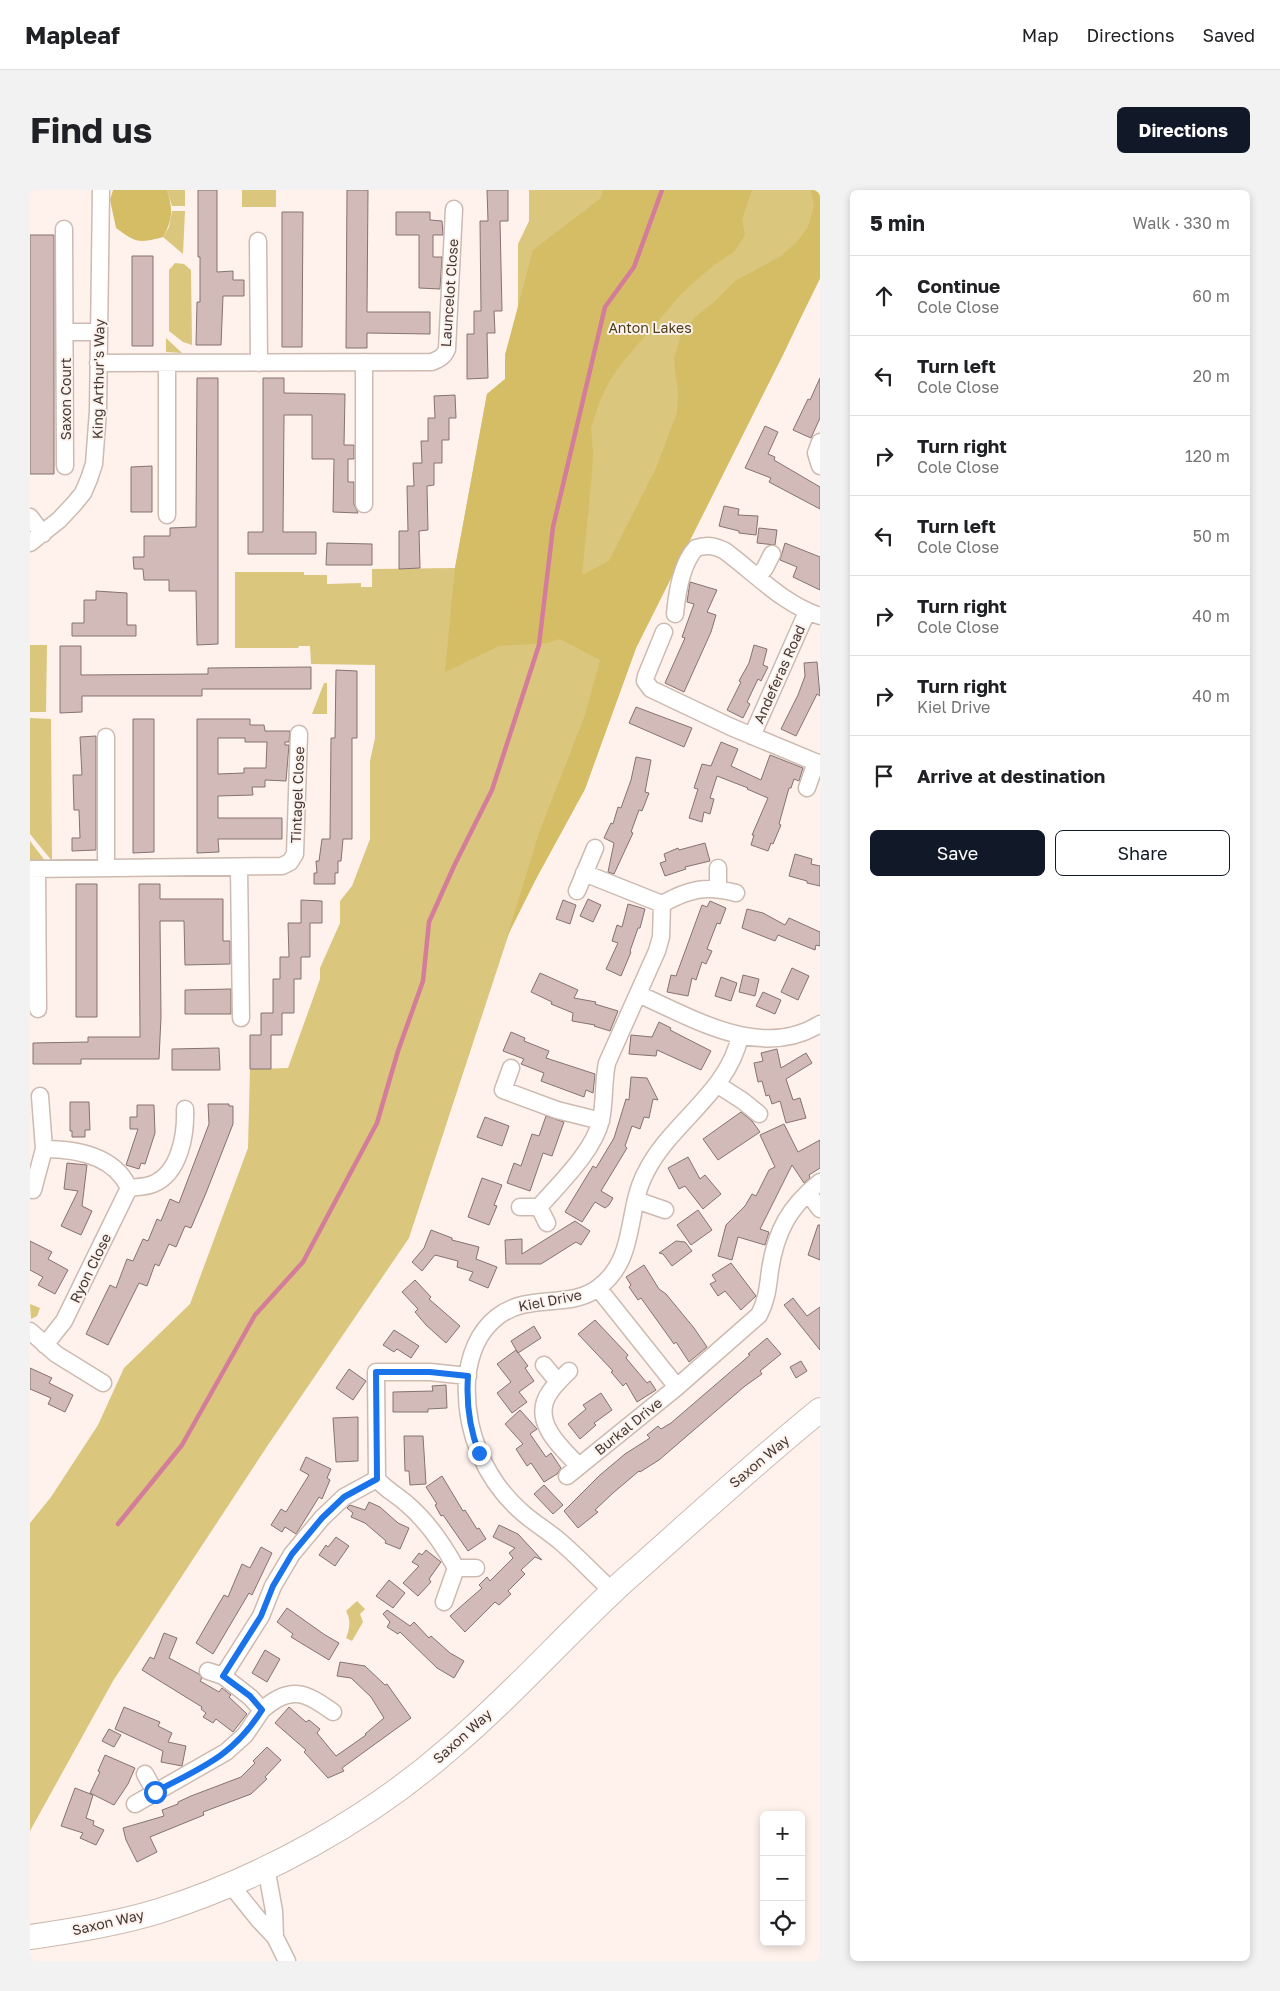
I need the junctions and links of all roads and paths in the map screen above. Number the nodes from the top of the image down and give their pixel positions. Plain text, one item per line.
1 (101, 190) edge
2 (454, 209) dead end
3 (64, 229) dead end
4 (258, 241) dead end
5 (65, 332) junction
6 (99, 332) junction
7 (364, 362) junction
8 (98, 363) junction
9 (167, 363) junction
10 (259, 363) junction
11 (820, 442) edge
12 (65, 466) dead end
13 (820, 466) edge
14 (364, 504) dead end
15 (167, 515) dead end
16 (30, 518) edge
17 (36, 539) edge
18 (772, 554) dead end
19 (758, 576) junction
20 (675, 614) dead end
21 (813, 614) edge
22 (664, 632) dead end
23 (299, 734) dead end
24 (752, 736) junction
25 (106, 737) dead end
26 (818, 763) edge
27 (807, 788) dead end
28 (595, 848) dead end
29 (239, 867) junction
30 (106, 868) junction
31 (718, 868) dead end
32 (34, 869) edge
33 (584, 873) junction
34 (718, 888) junction
35 (577, 891) dead end
36 (736, 893) dead end
37 (662, 904) junction
38 (638, 994) junction
39 (38, 1009) dead end
40 (241, 1018) dead end
41 (820, 1024) edge
42 (740, 1036) junction
43 (510, 1068) dead end
44 (718, 1085) junction
45 (40, 1096) dead end
46 (185, 1109) dead end
47 (759, 1114) dead end
48 (600, 1122) junction
49 (44, 1149) junction
50 (820, 1182) edge
51 (130, 1188) junction
52 (33, 1190) dead end
53 (808, 1193) junction
54 (636, 1200) junction
55 (520, 1207) dead end
56 (539, 1207) junction
57 (820, 1209) edge
58 (665, 1210) dead end
59 (547, 1223) dead end
60 (598, 1288) junction
61 (30, 1331) edge
62 (45, 1345) junction
63 (544, 1365) dead end
64 (468, 1376) junction
65 (103, 1383) dead end
66 (677, 1387) junction
67 (820, 1410) edge
68 (377, 1479) junction
69 (456, 1568) junction
70 (476, 1568) dead end
71 (612, 1592) junction
72 (444, 1602) dead end
73 (262, 1710) junction
74 (333, 1712) dead end
75 (145, 1774) dead end
76 (155, 1792) junction
77 (135, 1804) dead end
78 (266, 1867) junction
79 (230, 1884) junction
80 (275, 1937) junction
81 (30, 1938) edge
82 (287, 1961) edge

1 - 6 street, King Arthur's Way
2 - 7 street, Launcelot Close
3 - 5 street, Saxon Court
4 - 10 street
5 - 6 street
5 - 12 street, Saxon Court
6 - 8 street, King Arthur's Way
7 - 10 street, Launcelot Close
7 - 14 street
8 - 9 street, Launcelot Close
8 - 17 street, King Arthur's Way
9 - 10 street, Launcelot Close
9 - 15 street
11 - 13 street
16 - 17 street
18 - 19 street
19 - 20 street, Andeferas Road
19 - 21 street, Andeferas Road
21 - 24 street, Andeferas Road
22 - 24 street, Andeferas Road
23 - 29 street, Tintagel Close
24 - 26 street, Andeferas Road
25 - 30 street
26 - 27 street
28 - 33 street
29 - 30 street, Tintagel Close
29 - 40 street
30 - 32 street, Tintagel Close
31 - 34 street
32 - 39 street, Tintagel Close
33 - 35 street
33 - 37 street
34 - 36 street
34 - 37 street
37 - 38 street
38 - 42 street
38 - 48 street
41 - 42 street
42 - 44 street, Kiel Drive
43 - 48 street
44 - 47 street
44 - 54 street, Kiel Drive
45 - 49 street
46 - 51 street
48 - 56 street
49 - 51 street
49 - 52 street
50 - 53 street, Burkal Drive
51 - 62 street, Ryon Close
53 - 57 street
53 - 66 street, Burkal Drive
54 - 58 street
54 - 60 street, Kiel Drive
55 - 56 street
56 - 59 street
60 - 64 street, Kiel Drive
60 - 66 street
61 - 62 street
62 - 65 street
63 - 66 street, Burkal Drive
64 - 68 street
64 - 71 street, Kiel Drive
67 - 71 street, Saxon Way
68 - 69 street
68 - 73 street
69 - 70 street
69 - 72 street
71 - 78 street, Saxon Way
73 - 74 street
73 - 76 street
75 - 76 street
76 - 77 street
78 - 79 street, Saxon Way
78 - 80 street
79 - 80 street
79 - 81 street, Saxon Way
80 - 82 street

